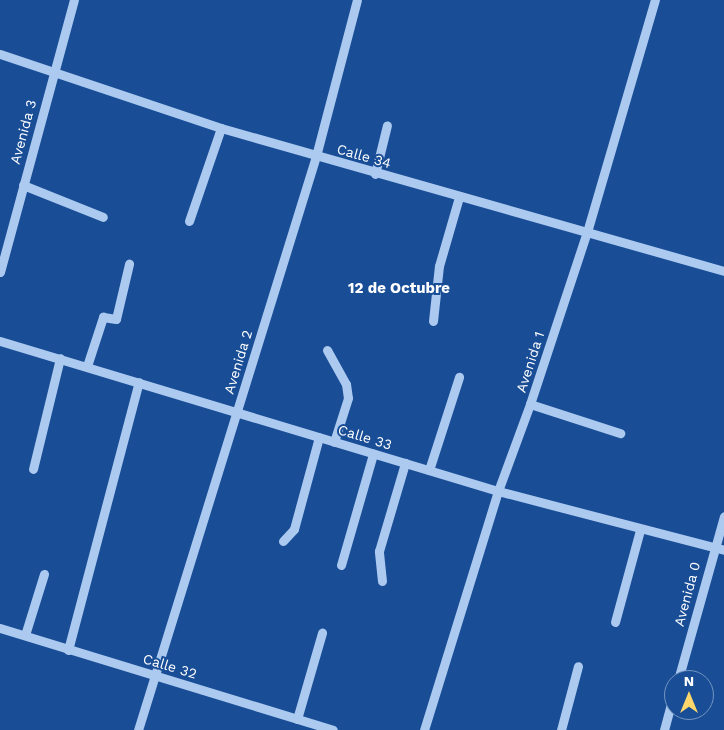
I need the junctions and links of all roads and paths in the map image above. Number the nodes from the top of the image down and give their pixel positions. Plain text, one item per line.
1 (74, 0) edge
2 (358, 0) edge
3 (655, 0) edge
4 (0, 54) edge
5 (53, 70) junction
6 (387, 125) dead end
7 (221, 128) junction
8 (316, 156) junction
9 (375, 174) junction
10 (23, 186) junction
11 (459, 197) junction
12 (103, 217) dead end
13 (189, 221) dead end
14 (587, 232) junction
15 (130, 264) dead end
16 (724, 271) edge
17 (0, 272) edge
18 (433, 322) dead end
19 (0, 340) edge
20 (327, 350) dead end
21 (60, 358) junction
22 (88, 366) junction
23 (459, 377) dead end
24 (138, 382) junction
25 (530, 404) junction
26 (237, 412) junction
27 (620, 433) dead end
28 (319, 437) junction
29 (334, 442) junction
30 (373, 454) junction
31 (405, 463) junction
32 (33, 469) dead end
33 (429, 470) junction
34 (498, 491) junction
35 (724, 516) edge
36 (640, 530) junction
37 (283, 541) dead end
38 (714, 547) junction
39 (724, 550) edge
40 (341, 564) dead end
41 (44, 574) dead end
42 (382, 581) dead end
43 (615, 622) dead end
44 (0, 628) edge
45 (322, 633) dead end
46 (25, 635) junction
47 (68, 650) junction
48 (578, 666) dead end
49 (681, 670) edge
50 (154, 676) junction
51 (297, 719) junction
52 (138, 730) edge
53 (333, 730) edge
54 (424, 730) edge
55 (561, 730) edge

1 - 5 street, Avenida 3
2 - 8 street, Avenida 2
3 - 14 street, Avenida 1
4 - 5 street, Calle 34
5 - 7 street, Calle 34
5 - 10 street, Avenida 3
6 - 9 street
7 - 8 street, Calle 34
7 - 13 street
8 - 9 street, Calle 34
8 - 26 street, Avenida 2
9 - 11 street, Calle 34
10 - 12 street
10 - 17 street, Avenida 3
11 - 14 street, Calle 34
11 - 18 street
14 - 16 street, Calle 34
14 - 25 street, Avenida 1
15 - 22 street
19 - 21 street, Calle 33
20 - 29 street
21 - 22 street, Calle 33
21 - 32 street
22 - 24 street, Calle 33
23 - 33 street
24 - 26 street, Calle 33
24 - 47 street
25 - 27 street
25 - 34 street, Avenida 1
26 - 28 street, Calle 33
26 - 50 street, Avenida 2
28 - 29 street, Calle 33
28 - 37 street
29 - 30 street, Calle 33
30 - 31 street, Calle 33
30 - 40 street
31 - 33 street, Calle 33
31 - 42 street
33 - 34 street, Calle 33
34 - 36 street, Calle 33
34 - 54 street, Avenida 1
35 - 38 street, Avenida 0
36 - 38 street, Calle 33
36 - 43 street
38 - 39 street, Calle 33
38 - 49 street, Avenida 0
41 - 46 street
44 - 46 street, Calle 32
45 - 51 street
46 - 47 street, Calle 32
47 - 50 street, Calle 32
48 - 55 street
50 - 51 street, Calle 32
50 - 52 street, Avenida 2
51 - 53 street, Calle 32

